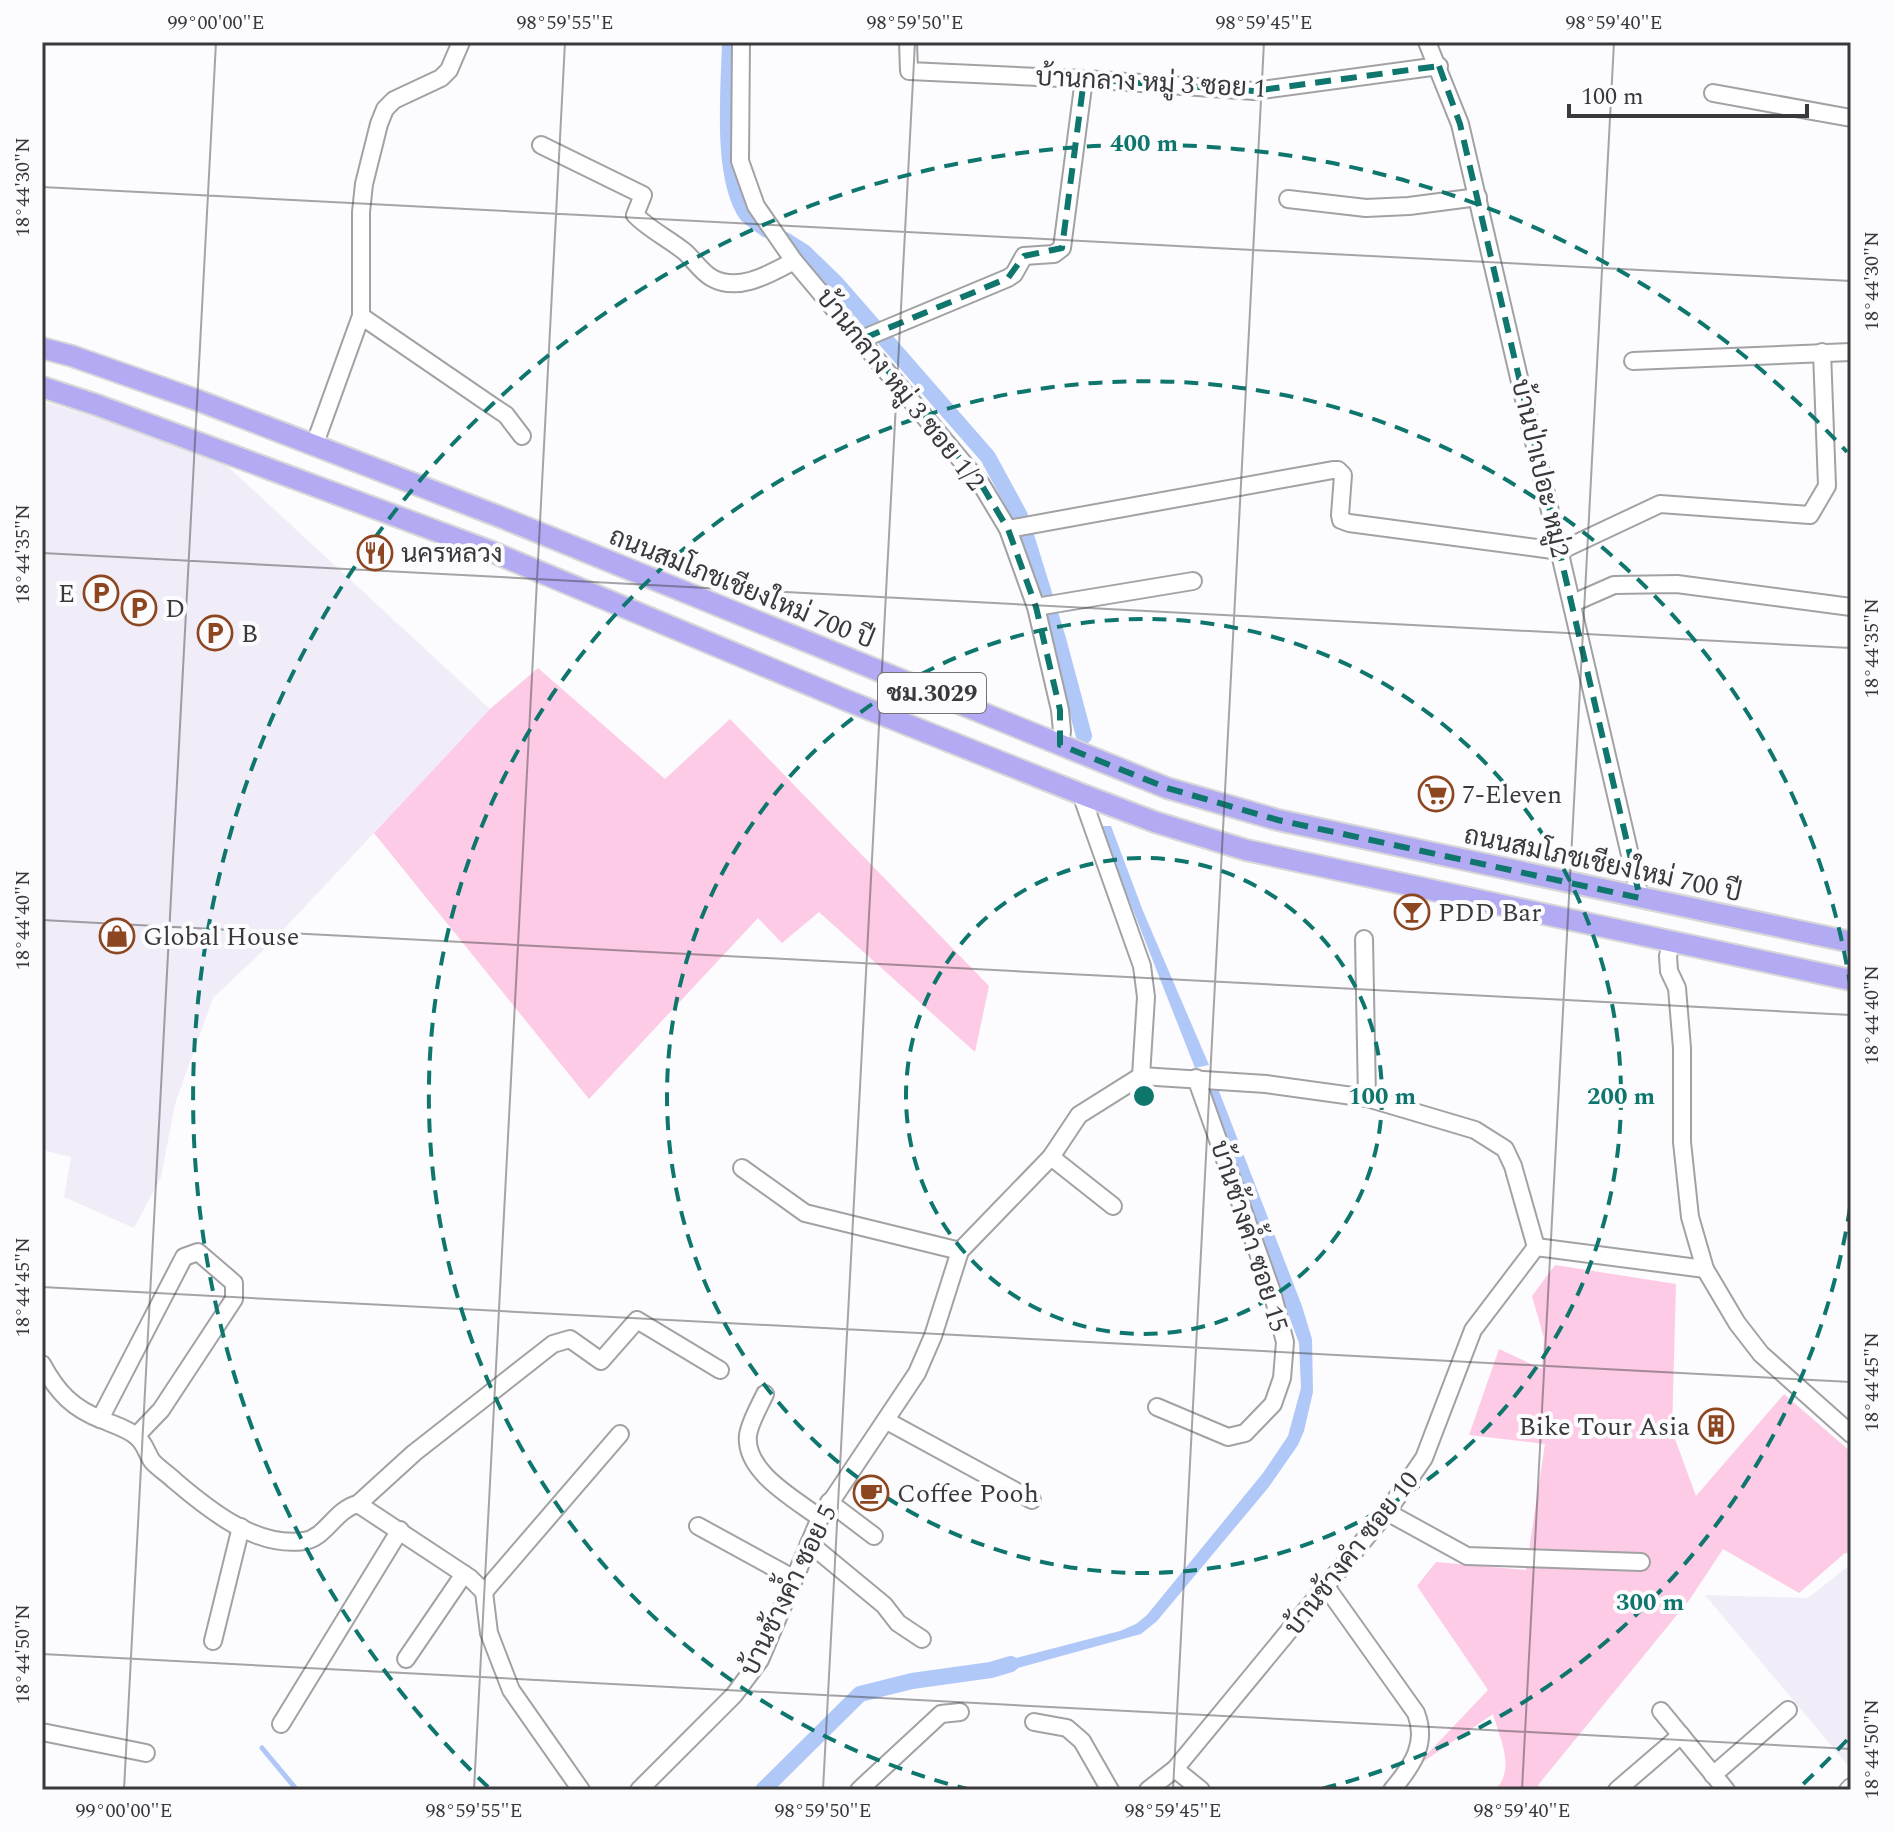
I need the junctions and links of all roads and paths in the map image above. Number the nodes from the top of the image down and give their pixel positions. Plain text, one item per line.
1 (461, 42) edge
2 (741, 42) edge
3 (908, 42) edge
4 (1427, 42) edge
5 (1439, 66) junction
6 (1084, 79) junction
7 (1713, 93) dead end
8 (1851, 118) edge
9 (541, 145) dead end
10 (1478, 197) junction
11 (1288, 199) dead end
12 (794, 261) junction
13 (361, 316) junction
14 (862, 339) junction
15 (42, 348) edge
16 (1822, 352) junction
17 (1851, 352) edge
18 (1633, 361) dead end
19 (42, 387) edge
20 (522, 436) dead end
21 (314, 446) junction
22 (1008, 529) junction
23 (1560, 551) junction
24 (1193, 581) dead end
25 (1573, 603) junction
26 (1036, 607) junction
27 (1851, 607) edge
28 (1060, 745) junction
29 (1081, 794) junction
30 (1640, 898) junction
31 (1364, 939) dead end
32 (1672, 942) junction
33 (1851, 942) edge
34 (1851, 980) edge
35 (1141, 1076) junction
36 (1196, 1078) junction
37 (1367, 1098) junction
38 (1051, 1157) junction
39 (742, 1168) dead end
40 (1113, 1206) dead end
41 (1536, 1247) junction
42 (960, 1251) junction
43 (1705, 1269) junction
44 (42, 1364) edge
45 (720, 1370) dead end
46 (765, 1394) dead end
47 (1157, 1407) dead end
48 (100, 1419) junction
49 (887, 1421) junction
50 (620, 1434) dead end
51 (1851, 1434) edge
52 (136, 1436) junction
53 (1032, 1500) dead end
54 (829, 1502) junction
55 (358, 1504) junction
56 (1387, 1512) junction
57 (820, 1518) junction
58 (698, 1526) dead end
59 (241, 1527) junction
60 (400, 1530) junction
61 (874, 1536) dead end
62 (809, 1543) junction
63 (1641, 1562) dead end
64 (464, 1574) junction
65 (793, 1578) junction
66 (1327, 1588) junction
67 (484, 1592) junction
68 (922, 1639) dead end
69 (213, 1641) dead end
70 (406, 1659) dead end
71 (1788, 1710) dead end
72 (1661, 1711) dead end
73 (960, 1712) dead end
74 (1034, 1722) dead end
75 (281, 1724) dead end
76 (42, 1732) edge
77 (1681, 1735) junction
78 (146, 1753) dead end
79 (1175, 1769) junction
80 (1713, 1775) junction
81 (581, 1790) edge
82 (639, 1790) edge
83 (859, 1790) edge
84 (1110, 1790) edge
85 (1148, 1790) edge
86 (1201, 1790) edge
87 (1392, 1790) edge
88 (1617, 1790) edge
89 (1726, 1790) edge

1 - 13 street
2 - 12 street, บ้านกลาง หมู่ 3 ซอย 1/2
3 - 6 street, บ้านกลาง หมู่ 3 ซอย 1
4 - 5 street, บ้านป่าเปอะ หมู่2
5 - 6 street, บ้านกลาง หมู่ 3 ซอย 1
5 - 10 street, บ้านป่าเปอะ หมู่2
6 - 14 street
7 - 8 street
9 - 12 street
10 - 11 street
10 - 23 street, บ้านป่าเปอะ หมู่2
12 - 14 street, บ้านกลาง หมู่ 3 ซอย 1/2
13 - 20 street
13 - 21 street
14 - 22 street, บ้านกลาง หมู่ 3 ซอย 1/2
15 - 21 main road, ถนนสมโภชเชียงใหม่ 700 ปี / ชม.3029
16 - 17 street
16 - 18 street
16 - 23 street
19 - 29 main road, ชม.3029
21 - 28 main road, ถนนสมโภชเชียงใหม่ 700 ปี / ชม.3029
22 - 23 street
22 - 26 street, บ้านกลาง หมู่ 3 ซอย 1/2
23 - 25 street, บ้านป่าเปอะ หมู่2
24 - 26 street
25 - 27 street
25 - 30 street, บ้านป่าเปอะ หมู่2
26 - 28 street, บ้านกลาง หมู่ 3 ซอย 1/2
28 - 30 main road, ถนนสมโภชเชียงใหม่ 700 ปี / ชม.3029
29 - 32 main road, ชม.3029
29 - 35 street
30 - 33 main road, ถนนสมโภชเชียงใหม่ 700 ปี / ชม.3029
31 - 37 street
32 - 34 main road, ชม.3029
32 - 43 street
35 - 36 street
35 - 38 street, บ้านช้างค้ำ ซอย 5
36 - 37 street
36 - 47 street, บ้านช้างค้ำ ซอย 15
37 - 41 street
38 - 40 street
38 - 42 street, บ้านช้างค้ำ ซอย 5
39 - 42 street
41 - 43 street
41 - 56 street, บ้านช้างคำ ซอย 10
42 - 49 street, บ้านช้างค้ำ ซอย 5
43 - 51 street
44 - 48 street
45 - 55 street
46 - 57 street
48 - 52 street
48 - 52 street
49 - 53 street
49 - 54 street, บ้านช้างค้ำ ซอย 5
50 - 67 street
52 - 59 street
54 - 57 street, บ้านช้างค้ำ ซอย 5
54 - 61 street
55 - 59 street
55 - 60 street
56 - 63 street
56 - 66 street, บ้านช้างคำ ซอย 10
57 - 62 street, บ้านช้างค้ำ ซอย 5
58 - 65 street
59 - 69 street
60 - 64 street
60 - 75 street
62 - 65 street, บ้านช้างค้ำ ซอย 5
62 - 68 street
64 - 67 street
64 - 70 street
65 - 82 street, บ้านช้างค้ำ ซอย 5
66 - 79 street, บ้านช้างคำ ซอย 10
66 - 87 street
67 - 81 street
71 - 80 street
72 - 77 street
73 - 83 street
74 - 84 street
76 - 78 street
77 - 80 street
77 - 88 street
79 - 85 street, บ้านช้างคำ ซอย 10
79 - 86 street
80 - 89 street

